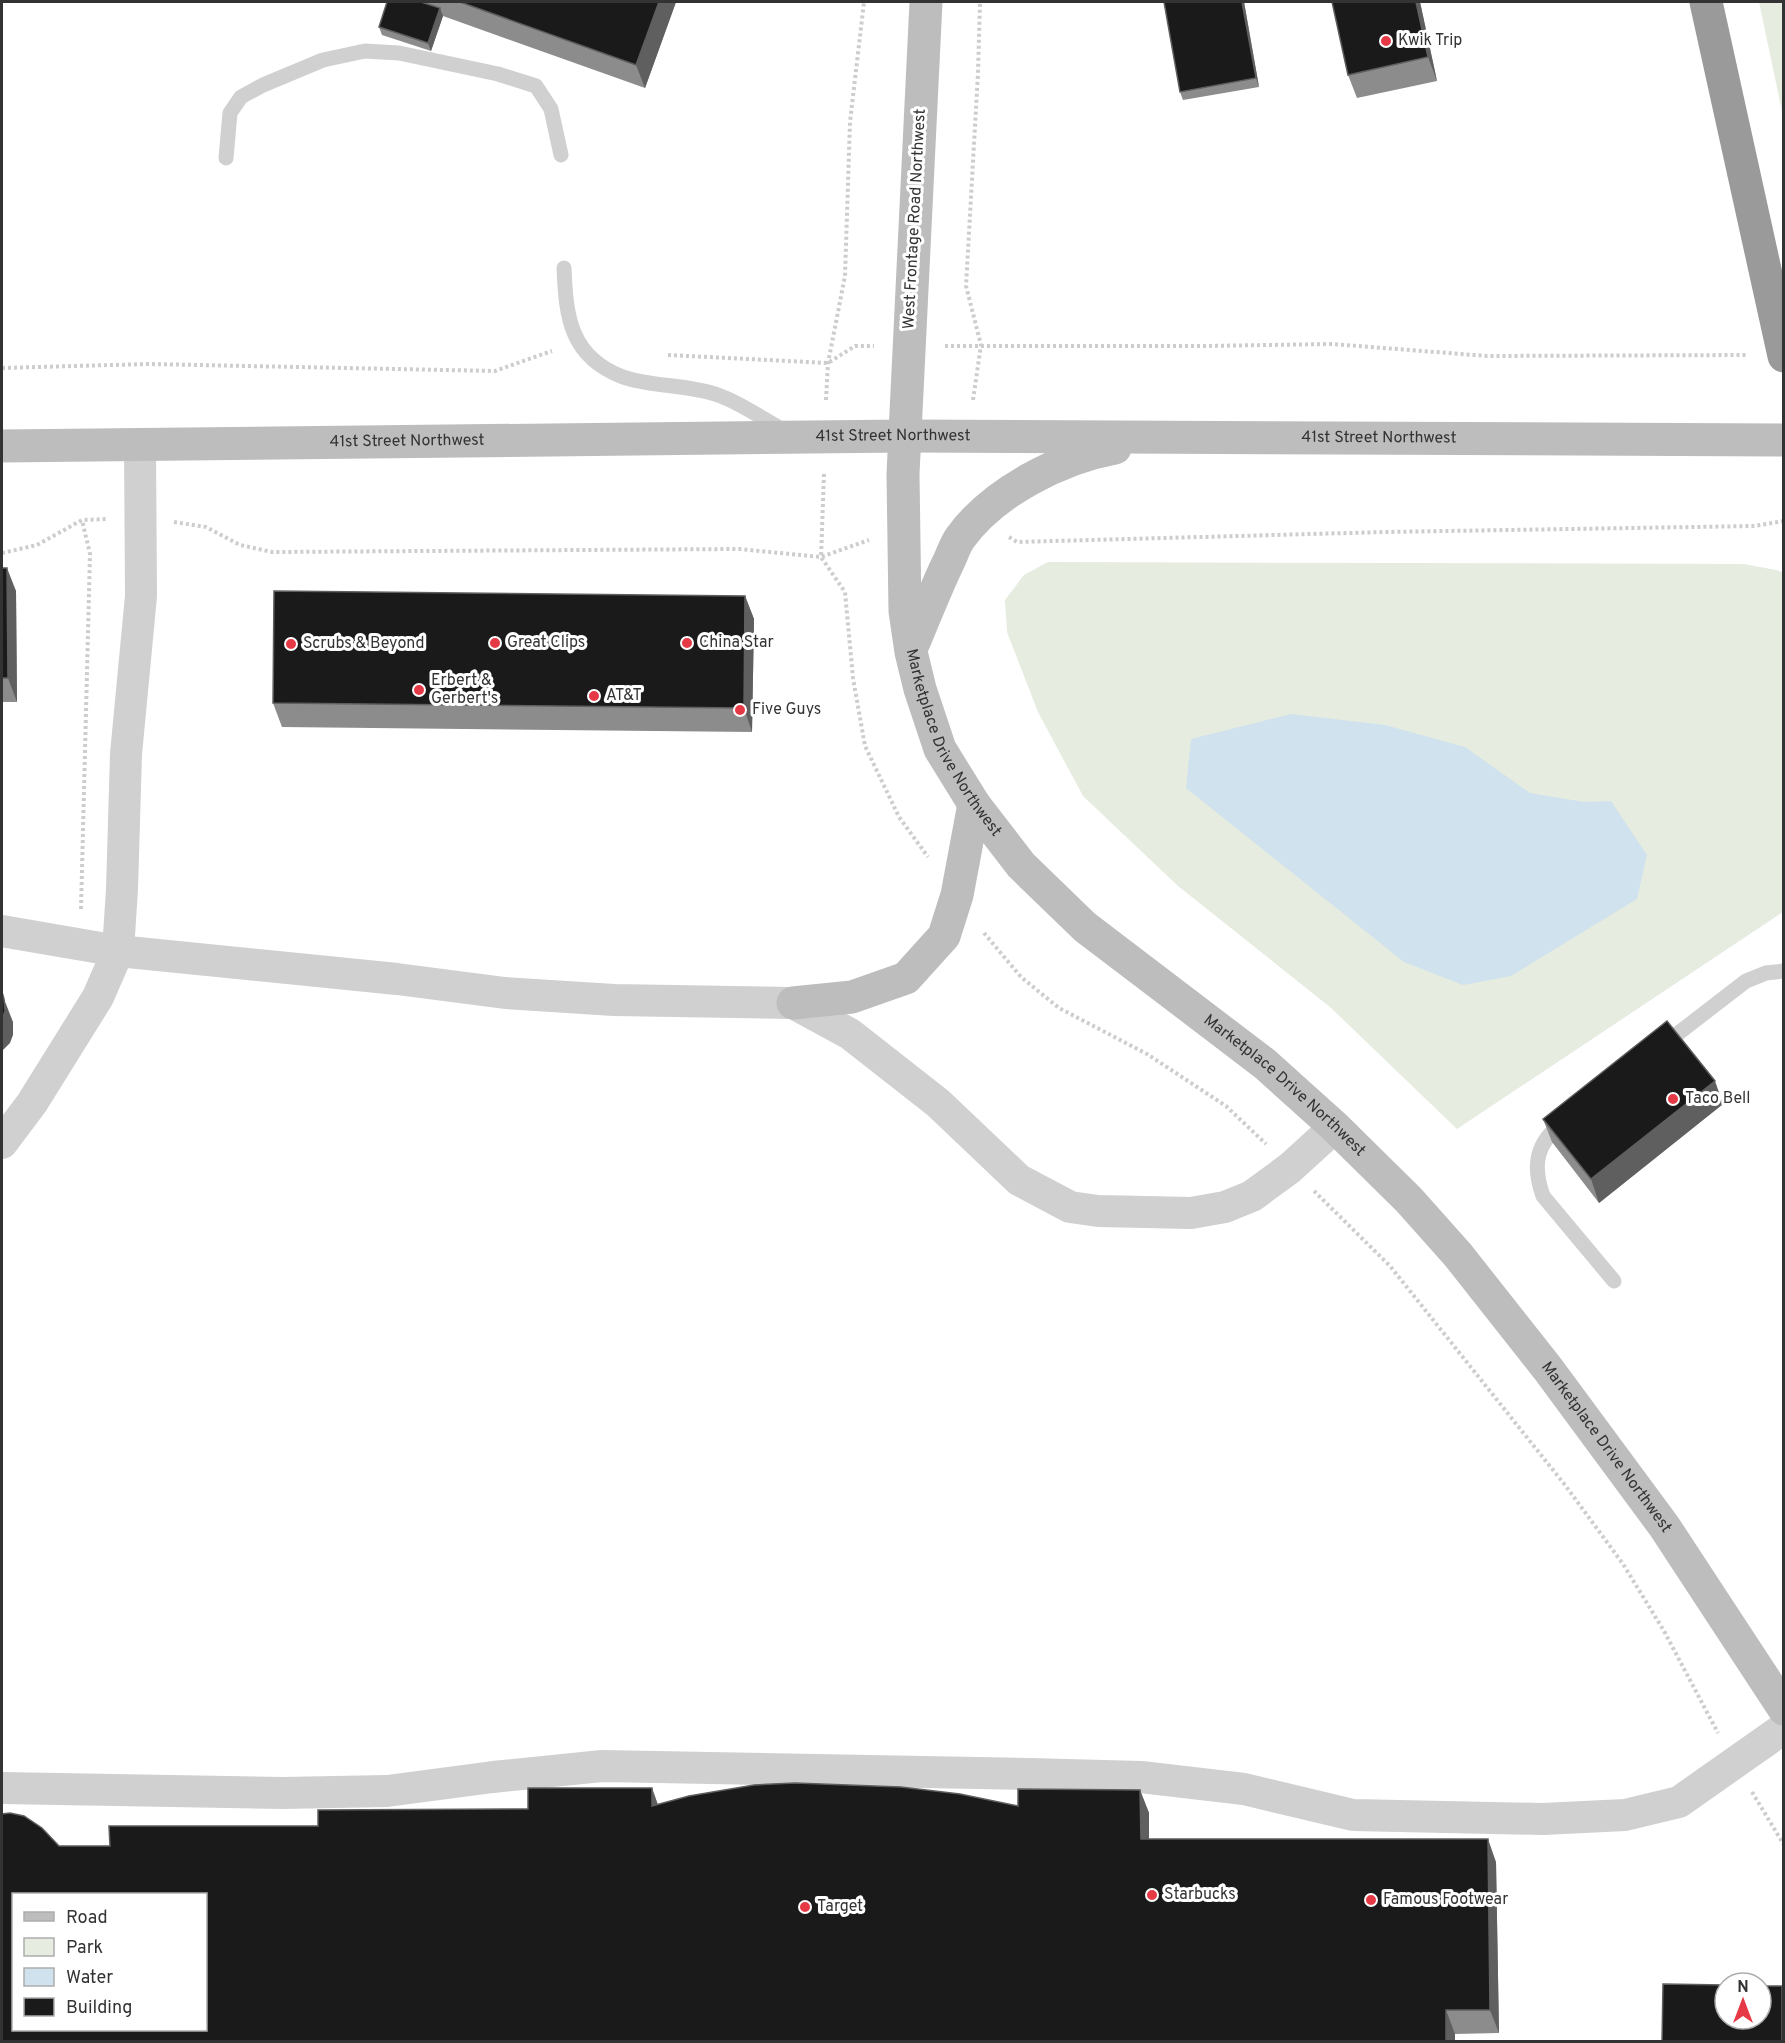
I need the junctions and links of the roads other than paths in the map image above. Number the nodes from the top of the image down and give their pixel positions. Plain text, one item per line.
1 (926, 2) edge
2 (1706, 2) edge
3 (561, 155) dead end
4 (226, 158) dead end
5 (564, 268) dead end
6 (1783, 356) edge
7 (905, 436) junction
8 (796, 437) junction
9 (1175, 437) junction
10 (1784, 440) edge
11 (140, 445) junction
12 (2, 446) edge
13 (911, 652) junction
14 (974, 804) junction
15 (2, 932) edge
16 (118, 951) junction
17 (1784, 971) edge
18 (793, 1003) junction
19 (1653, 1053) edge
20 (1579, 1110) edge
21 (1335, 1127) junction
22 (2, 1143) edge
23 (1614, 1281) dead end
24 (1784, 1709) edge
25 (1784, 1728) edge
26 (2, 1788) edge

1 - 7 street, West Frontage Road Northwest
2 - 6 highway
3 - 4 lane
5 - 8 lane
7 - 8 street, 41st Street Northwest
7 - 9 street, 41st Street Northwest
7 - 13 street, Marketplace Drive Northwest
8 - 11 street, 41st Street Northwest
9 - 10 street, 41st Street Northwest
9 - 13 street
11 - 12 street, 41st Street Northwest
11 - 16 street
13 - 14 street, Marketplace Drive Northwest
14 - 18 street
14 - 21 street, Marketplace Drive Northwest
15 - 16 street
16 - 18 street
16 - 22 street
17 - 19 lane
18 - 21 street
20 - 23 lane
21 - 24 street, Marketplace Drive Northwest
25 - 26 street

